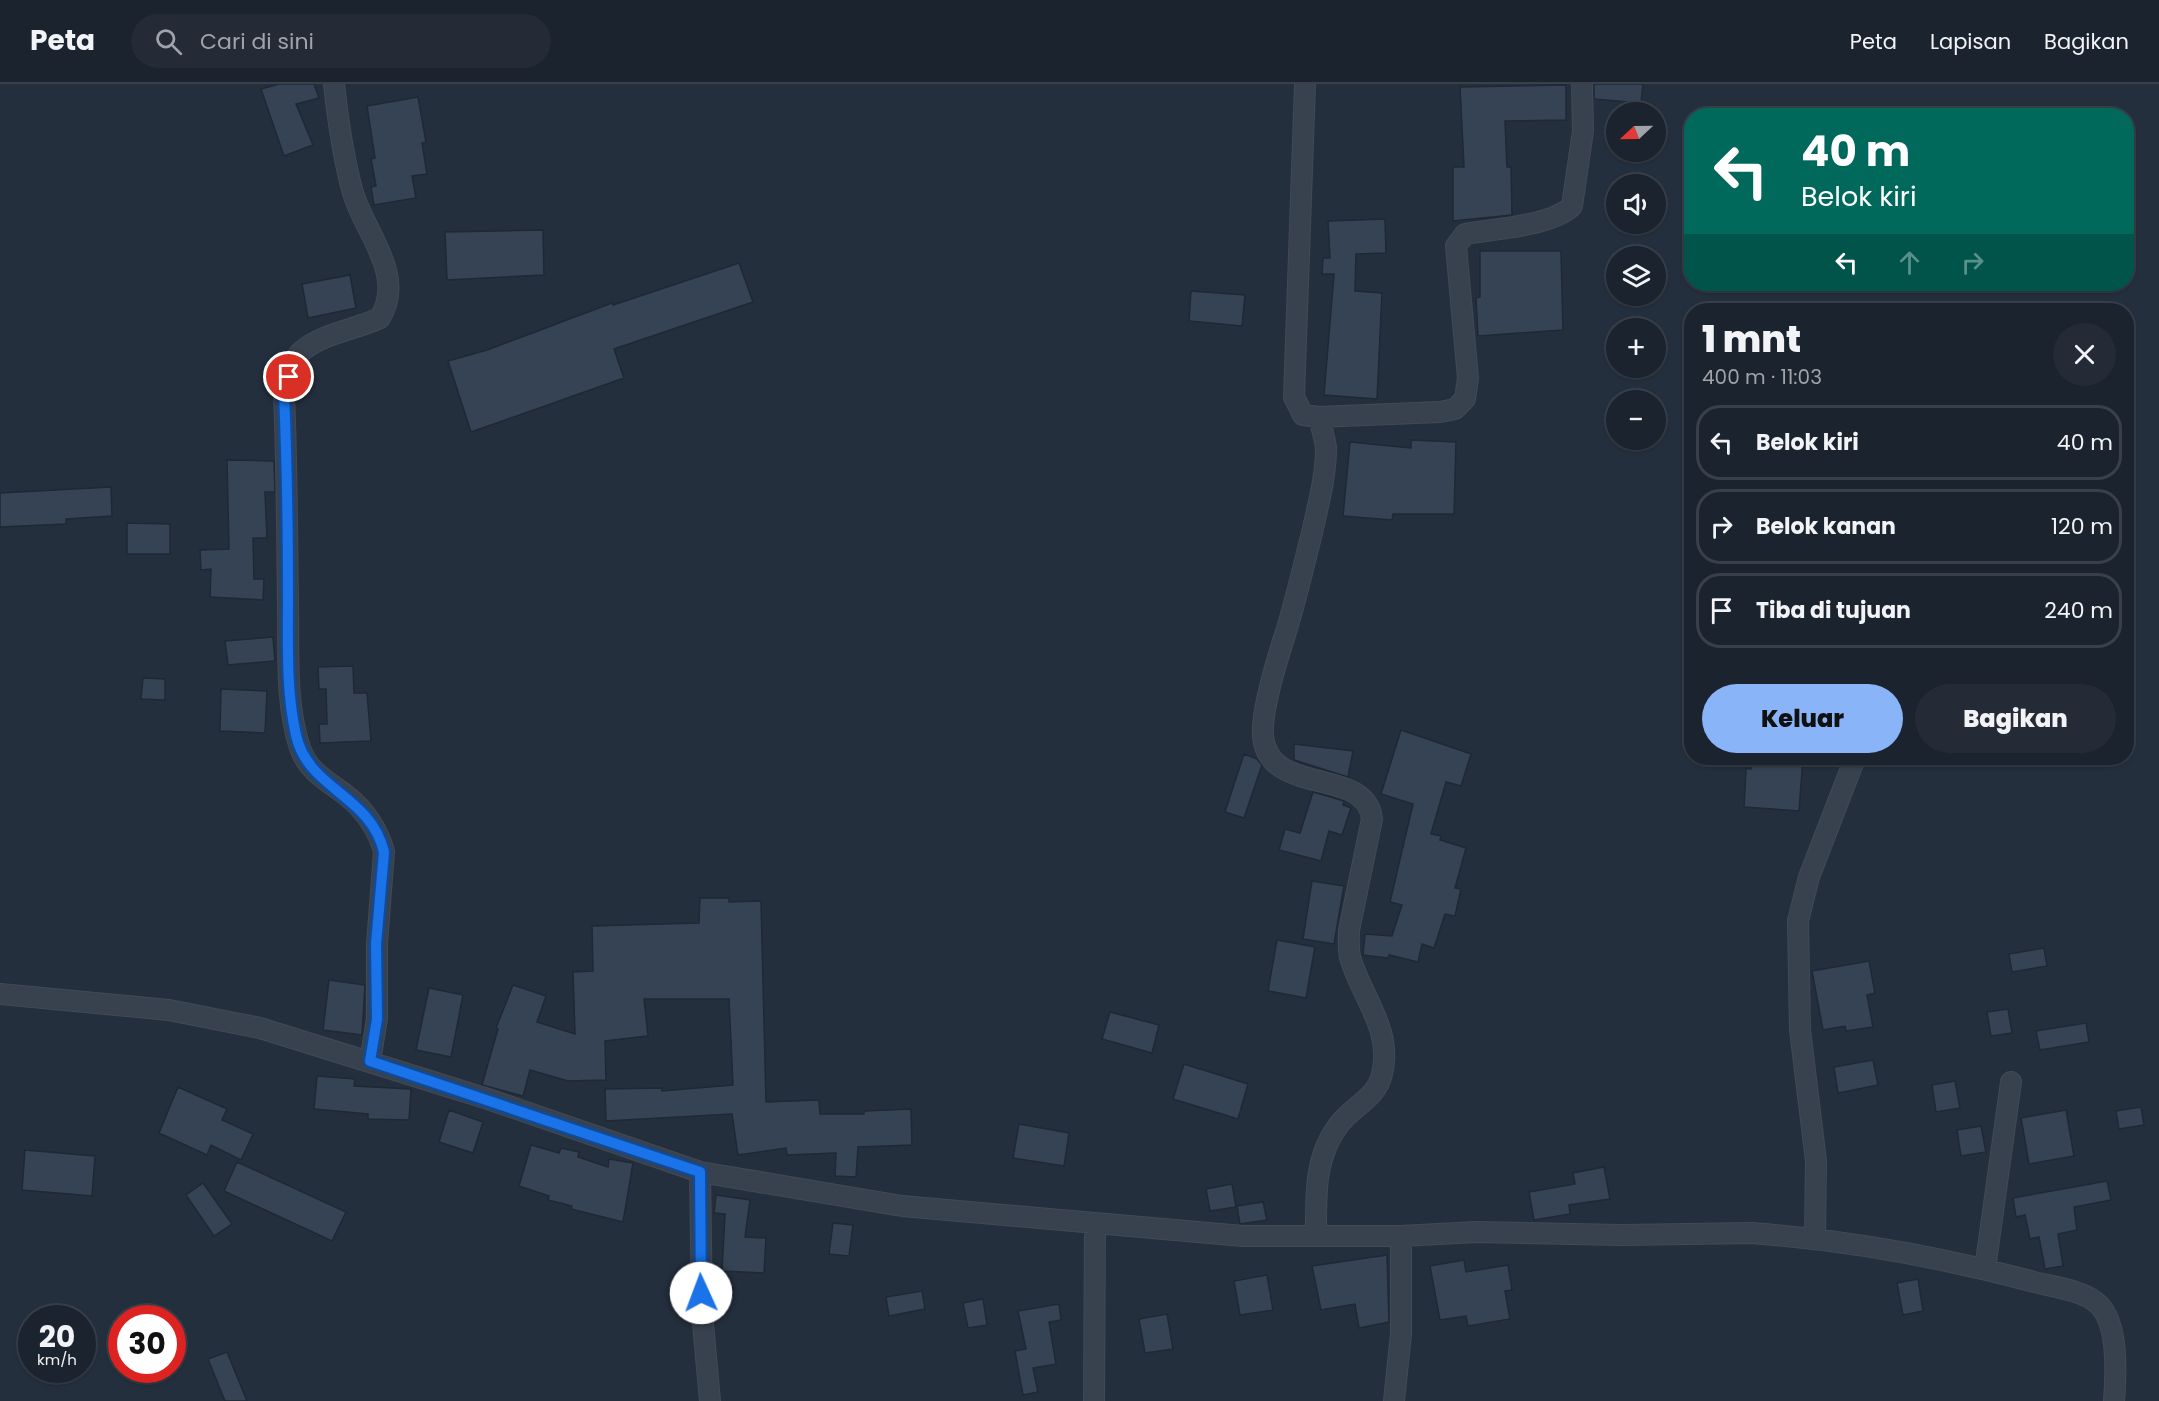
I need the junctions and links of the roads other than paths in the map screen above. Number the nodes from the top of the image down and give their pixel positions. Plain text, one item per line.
1 (334, 84) edge
2 (1305, 84) edge
3 (1582, 84) edge
4 (1318, 417) junction
5 (1852, 765) edge
6 (0, 994) edge
7 (370, 1061) junction
8 (2011, 1082) dead end
9 (700, 1172) junction
10 (1095, 1223) junction
11 (1316, 1235) junction
12 (1401, 1236) junction
13 (1815, 1238) junction
14 (1985, 1269) junction
15 (710, 1401) edge
16 (1094, 1401) edge
17 (1394, 1401) edge
18 (2114, 1401) edge

1 - 7 street
2 - 4 street
3 - 4 street
4 - 11 street
5 - 13 street
6 - 7 street
7 - 9 street
8 - 14 street
9 - 10 street
9 - 15 street
10 - 11 street
10 - 16 street
11 - 12 street
12 - 13 street
12 - 17 street
13 - 14 street
14 - 18 street

